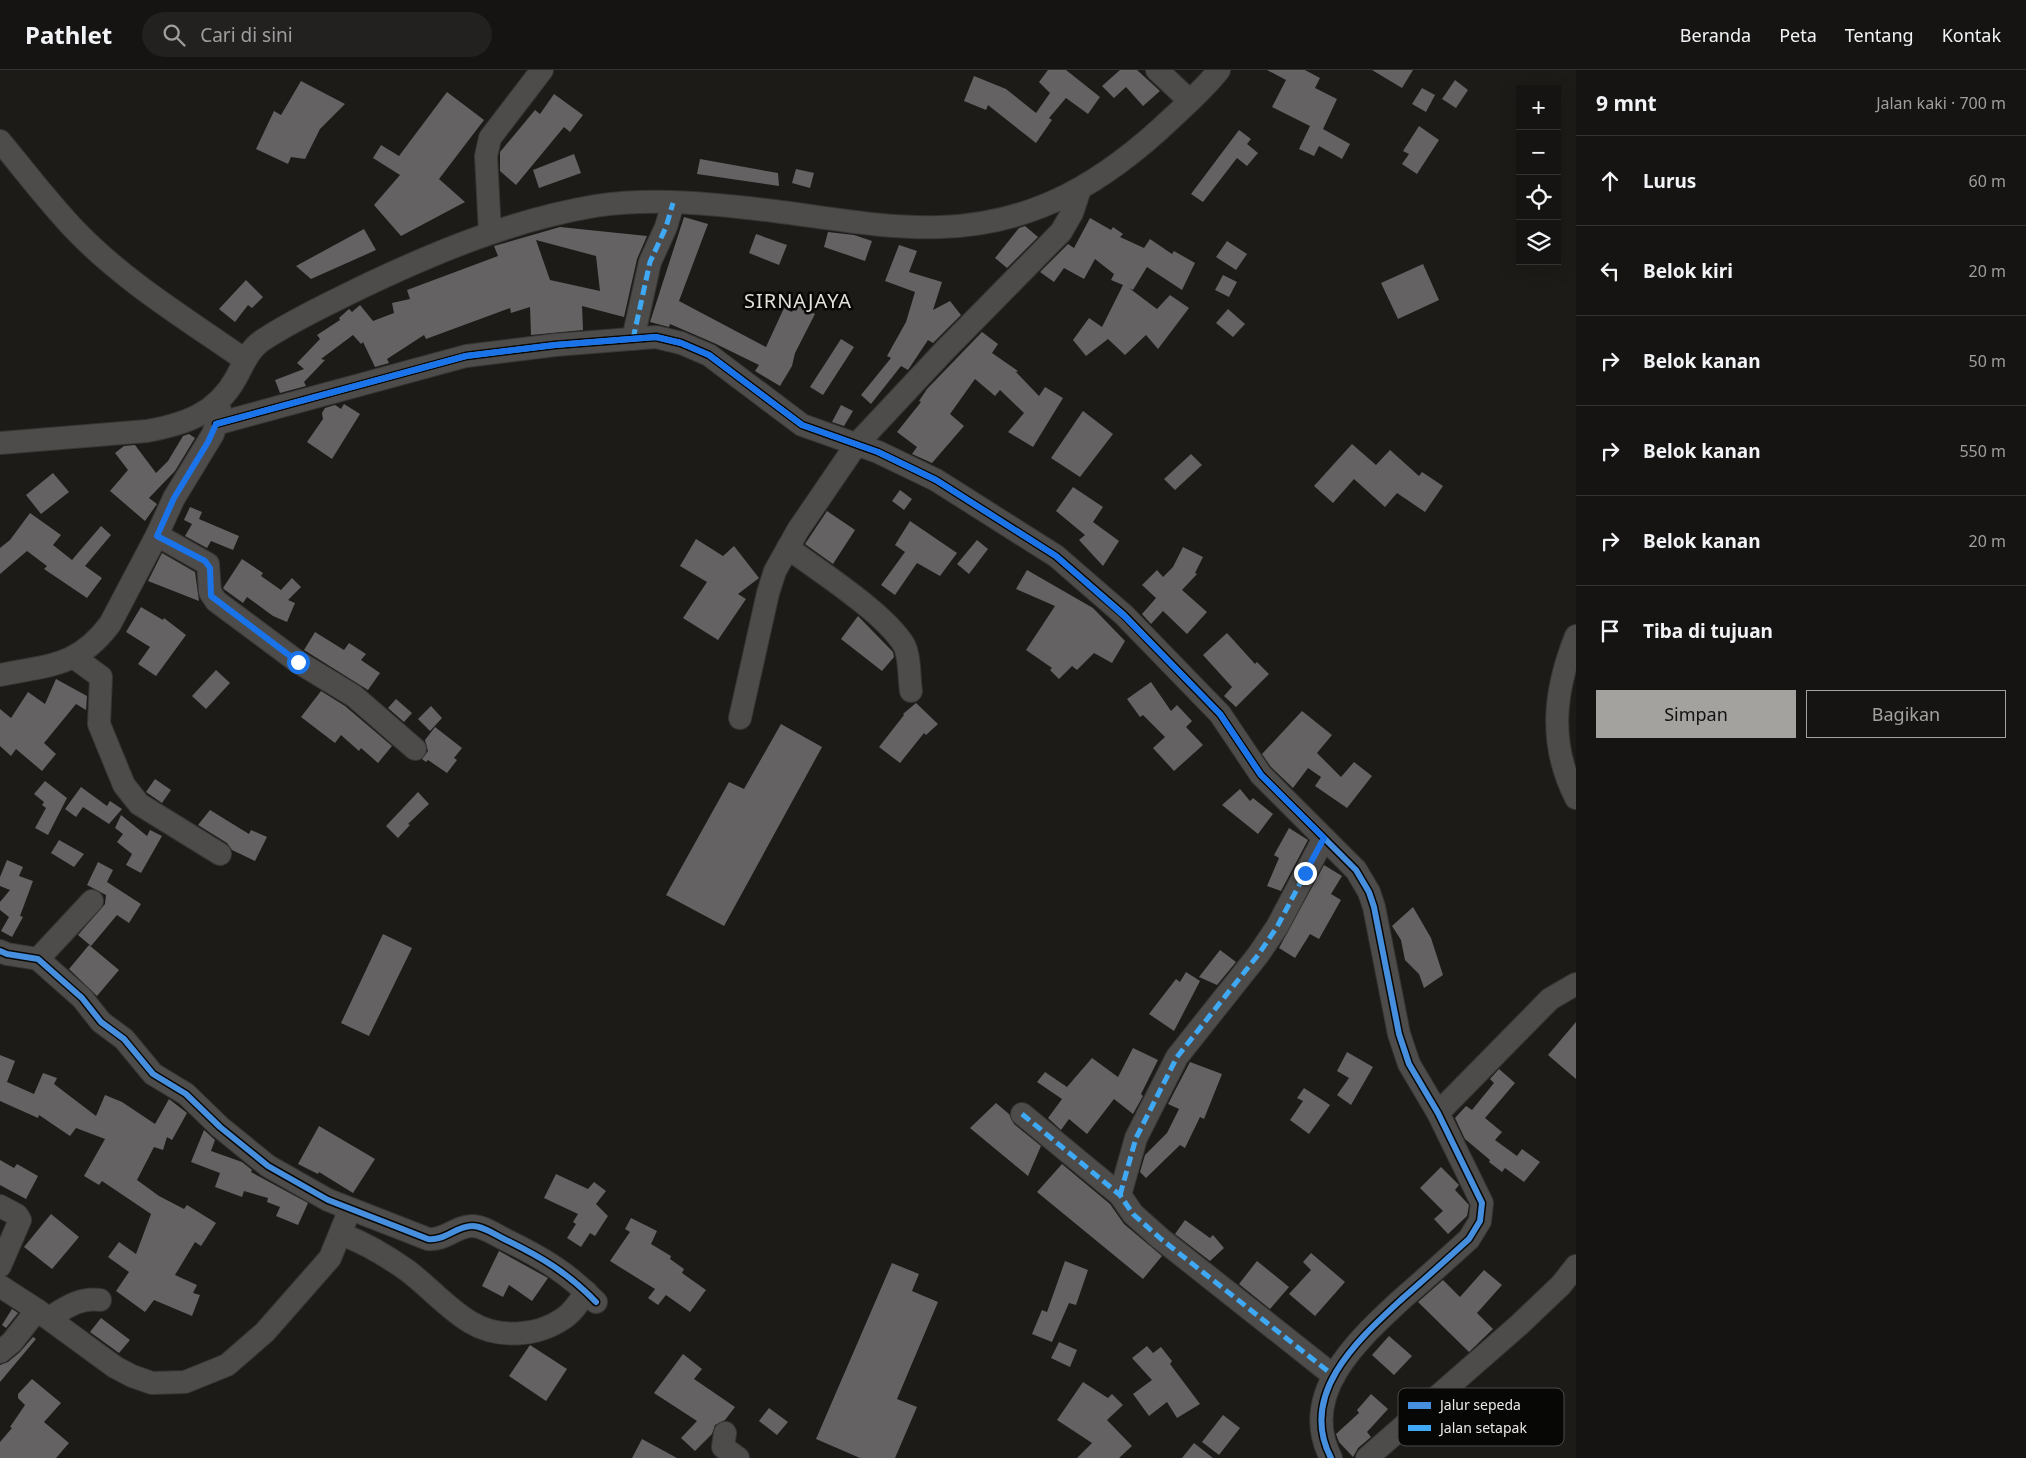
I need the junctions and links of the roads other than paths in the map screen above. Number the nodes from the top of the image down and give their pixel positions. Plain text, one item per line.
1 (542, 70) edge
2 (1157, 70) edge
3 (1217, 71) edge
4 (1190, 101) junction
5 (0, 141) edge
6 (1080, 189) junction
7 (673, 202) junction
8 (490, 233) junction
9 (633, 339) junction
10 (245, 360) junction
11 (222, 399) junction
12 (216, 424) junction
13 (0, 443) edge
14 (856, 445) junction
15 (157, 536) junction
16 (788, 548) junction
17 (1576, 636) edge
18 (75, 658) junction
19 (0, 675) edge
20 (911, 691) dead end
21 (740, 718) dead end
22 (415, 749) dead end
23 (1576, 798) edge
24 (1324, 838) junction
25 (220, 854) dead end
26 (92, 901) dead end
27 (0, 951) edge
28 (38, 959) junction
29 (1576, 984) edge
30 (1438, 1113) junction
31 (1022, 1114) dead end
32 (1120, 1195) junction
33 (0, 1206) edge
34 (350, 1209) junction
35 (341, 1234) junction
36 (0, 1266) edge
37 (1576, 1266) edge
38 (0, 1286) edge
39 (100, 1300) dead end
40 (43, 1314) junction
41 (0, 1352) edge
42 (1334, 1376) junction
43 (1448, 1388) edge
44 (1398, 1431) edge
45 (725, 1433) dead end
46 (738, 1458) edge
47 (1331, 1458) edge
48 (1367, 1458) edge

1 - 8 street
2 - 4 street
3 - 4 street
4 - 6 street
5 - 10 street
6 - 7 street
6 - 14 street
7 - 8 street
7 - 9 street
8 - 10 street
9 - 12 street
9 - 14 street
10 - 11 street
11 - 12 street
11 - 13 street
12 - 15 street
14 - 16 street
14 - 24 street
15 - 18 street
15 - 22 street
16 - 20 street
16 - 21 street
17 - 23 street
18 - 19 street
18 - 25 street
24 - 30 street
24 - 32 street
26 - 28 street
27 - 28 street
28 - 34 street
29 - 30 street
30 - 42 street
31 - 32 street
32 - 42 street
33 - 36 street
34 - 35 street
34 - 35 street
35 - 40 street
37 - 43 street
38 - 40 street
39 - 40 street
40 - 41 street
42 - 47 street
44 - 48 street
45 - 46 street

